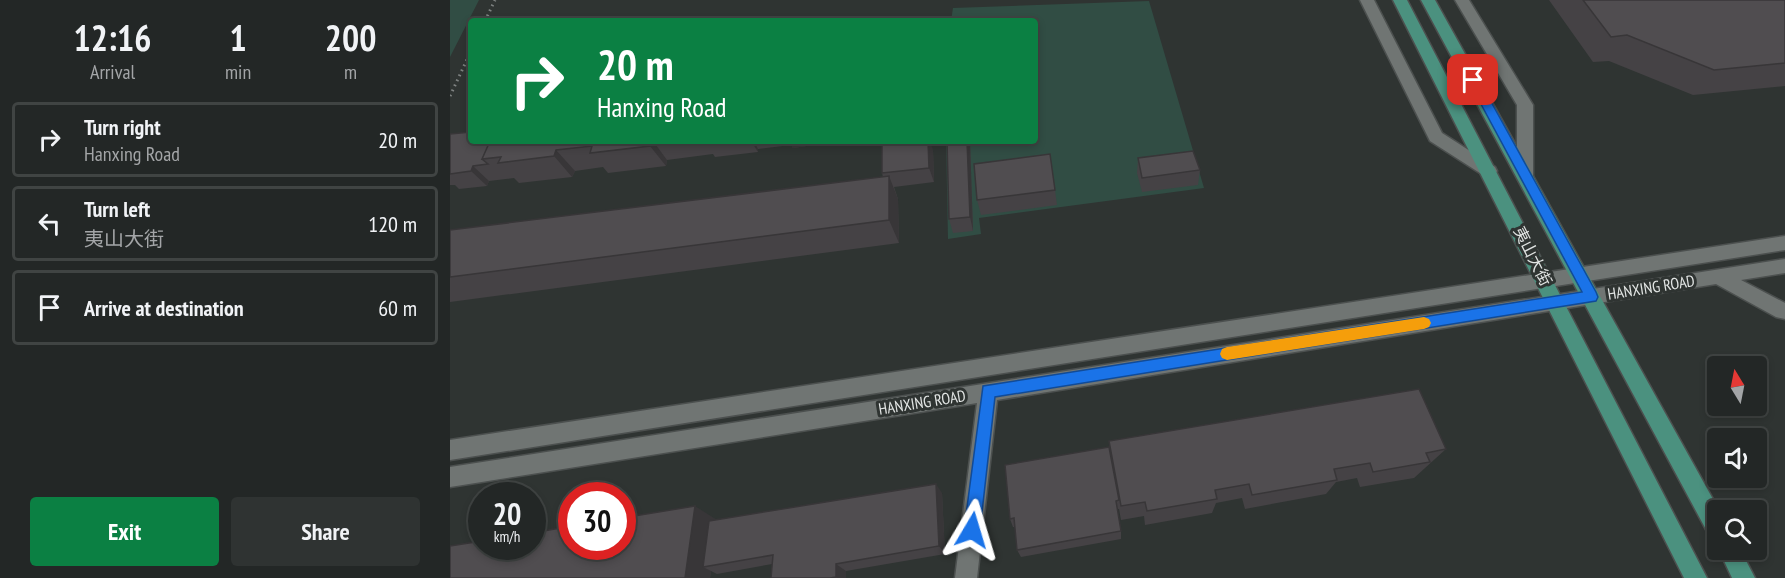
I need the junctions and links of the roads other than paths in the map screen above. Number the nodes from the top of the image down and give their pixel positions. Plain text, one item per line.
1 (1368, 0) edge
2 (1400, 0) edge
3 (1428, 0) edge
4 (1462, 0) edge
5 (1489, 171) junction
6 (1525, 175) junction
7 (1785, 243) edge
8 (1785, 266) edge
9 (1580, 275) junction
10 (1718, 276) junction
11 (1545, 280) junction
12 (1591, 297) junction
13 (1556, 302) junction
14 (1785, 311) edge
15 (988, 391) junction
16 (450, 450) edge
17 (450, 477) edge
18 (1707, 509) edge
19 (1734, 560) edge
20 (963, 577) edge
21 (1696, 578) edge
22 (1744, 578) edge

1 - 5 street
2 - 5 main road, 夷山大街
3 - 6 main road, 夷山大街
4 - 6 street
5 - 11 main road, 夷山大街
6 - 9 main road, 夷山大街
7 - 9 street, HANXING ROAD
8 - 10 street, HANXING ROAD
9 - 11 street, HANXING ROAD
9 - 12 main road, 夷山大街
10 - 12 street, HANXING ROAD
10 - 14 street
11 - 13 main road, 夷山大街
11 - 16 street, HANXING ROAD
12 - 13 street, HANXING ROAD
12 - 18 main road, 夷山大街
13 - 15 street, HANXING ROAD
13 - 21 main road, 夷山大街
15 - 17 street, HANXING ROAD
15 - 20 street
19 - 22 main road

